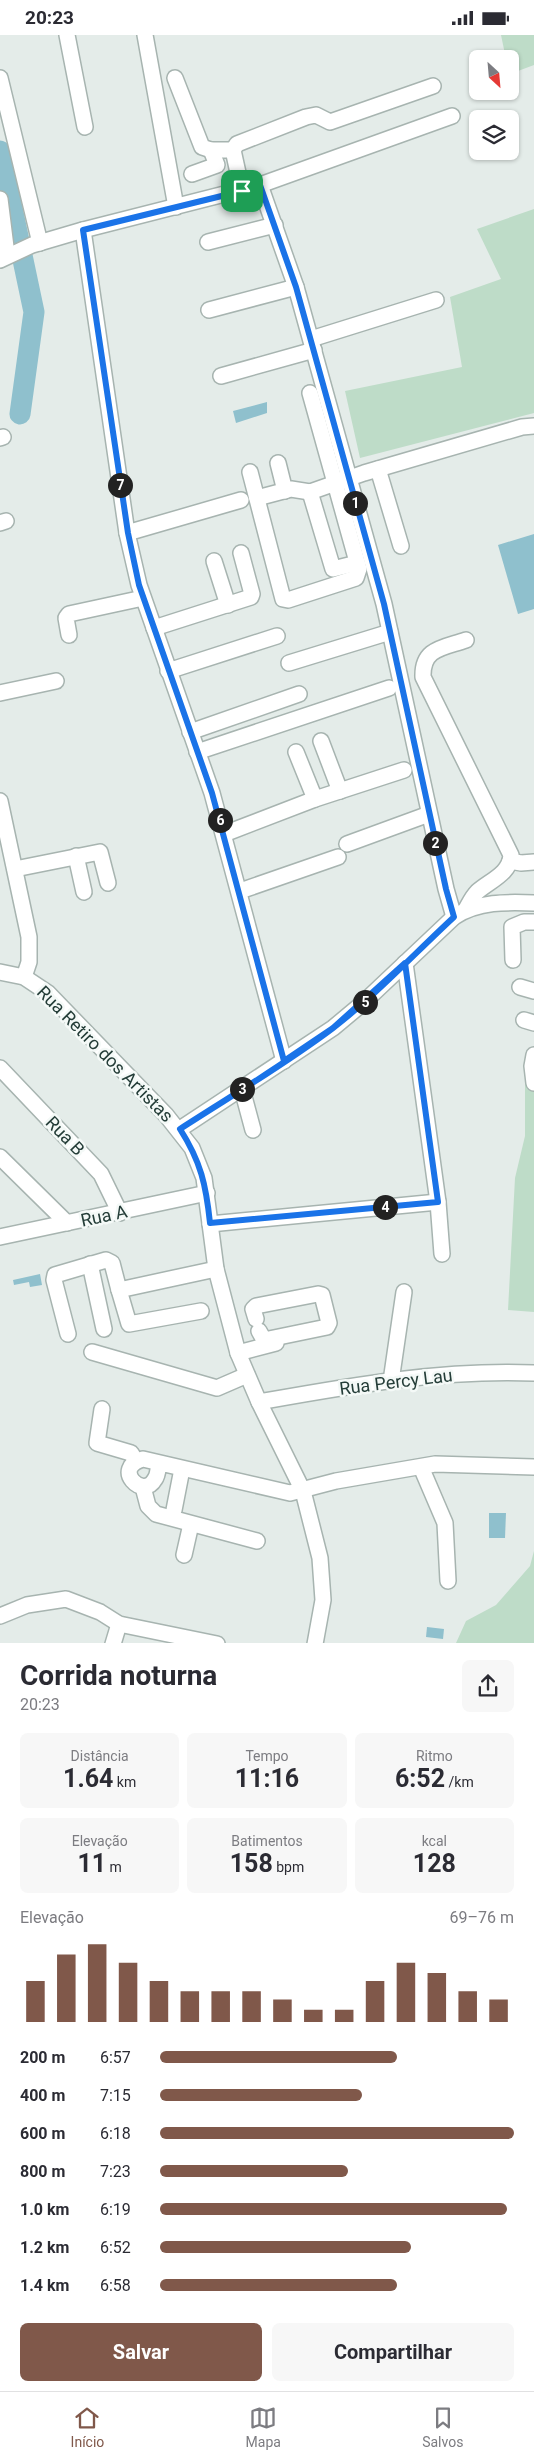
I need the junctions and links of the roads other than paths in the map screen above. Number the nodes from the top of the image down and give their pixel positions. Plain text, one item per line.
1 (67, 35) edge
2 (145, 35) edge
3 (0, 78) edge
4 (175, 78) dead end
5 (433, 86) dead end
6 (452, 116) dead end
7 (85, 127) dead end
8 (211, 150) junction
9 (233, 150) junction
10 (192, 174) dead end
11 (260, 185) junction
12 (242, 191) junction
13 (0, 199) edge
14 (176, 207) junction
15 (275, 225) junction
16 (83, 230) junction
17 (208, 241) dead end
18 (36, 244) junction
19 (7, 256) edge
20 (296, 287) junction
21 (436, 300) dead end
22 (209, 311) dead end
23 (313, 345) junction
24 (221, 376) dead end
25 (310, 393) dead end
26 (534, 426) edge
27 (278, 463) dead end
28 (378, 469) junction
29 (250, 472) dead end
30 (342, 481) junction
31 (285, 491) junction
32 (310, 492) junction
33 (257, 497) junction
34 (241, 500) dead end
35 (348, 501) junction
36 (128, 533) junction
37 (401, 546) dead end
38 (241, 553) dead end
39 (214, 561) dead end
40 (357, 563) junction
41 (143, 598) junction
42 (228, 605) junction
43 (154, 628) junction
44 (390, 632) junction
45 (69, 635) dead end
46 (277, 636) dead end
47 (466, 640) dead end
48 (290, 663) dead end
49 (423, 667) junction
50 (168, 671) junction
51 (399, 673) junction
52 (56, 681) dead end
53 (389, 688) dead end
54 (0, 693) edge
55 (299, 694) dead end
56 (190, 732) junction
57 (321, 741) dead end
58 (197, 752) junction
59 (296, 752) dead end
60 (404, 769) dead end
61 (340, 791) junction
62 (314, 799) junction
63 (0, 801) edge
64 (429, 814) junction
65 (224, 835) junction
66 (347, 844) dead end
67 (76, 855) junction
68 (338, 857) dead end
69 (510, 861) junction
70 (534, 862) edge
71 (15, 869) junction
72 (108, 883) dead end
73 (240, 891) junction
74 (84, 892) dead end
75 (534, 903) edge
76 (460, 913) junction
77 (534, 922) edge
78 (513, 960) dead end
79 (405, 963) junction
80 (0, 972) edge
81 (24, 977) junction
82 (530, 1053) edge
83 (284, 1061) junction
84 (0, 1067) edge
85 (534, 1083) edge
86 (242, 1089) junction
87 (180, 1129) junction
88 (253, 1130) dead end
89 (0, 1157) edge
90 (207, 1193) junction
91 (438, 1202) junction
92 (120, 1213) junction
93 (66, 1223) junction
94 (210, 1223) junction
95 (0, 1237) edge
96 (442, 1254) dead end
97 (90, 1265) junction
98 (216, 1269) junction
99 (119, 1291) junction
100 (404, 1292) dead end
101 (201, 1311) dead end
102 (104, 1329) dead end
103 (68, 1334) dead end
104 (287, 1336) junction
105 (92, 1352) dead end
106 (238, 1353) junction
107 (534, 1373) edge
108 (247, 1375) junction
109 (391, 1381) junction
110 (258, 1401) junction
111 (102, 1409) dead end
112 (136, 1461) junction
113 (159, 1463) junction
114 (421, 1467) junction
115 (534, 1467) edge
116 (182, 1469) junction
117 (143, 1487) junction
118 (303, 1491) junction
119 (174, 1510) dead end
120 (191, 1524) junction
121 (257, 1541) dead end
122 (184, 1555) dead end
123 (448, 1581) dead end
124 (0, 1616) edge
125 (119, 1624) junction
126 (113, 1643) edge
127 (217, 1643) edge
128 (315, 1643) edge

1 - 7 street
2 - 14 street
3 - 18 street
4 - 8 street
5 - 9 street
6 - 11 street
8 - 9 street
8 - 10 street
9 - 12 street
11 - 12 street
11 - 15 street
12 - 14 street
13 - 19 street
14 - 16 street
15 - 17 street
15 - 20 street
16 - 18 street
16 - 36 street
18 - 19 street
20 - 22 street
20 - 23 street
21 - 23 street
23 - 24 street
23 - 30 street
25 - 30 street
26 - 28 street
27 - 31 street
28 - 30 street
28 - 37 street
29 - 33 street
30 - 32 street
30 - 35 street
31 - 32 street
31 - 33 street
32 - 40 street
33 - 40 street
34 - 36 street
35 - 40 street
35 - 44 street
36 - 41 street
38 - 42 street
39 - 42 street
41 - 43 street
41 - 45 street
42 - 43 street
43 - 50 street
44 - 48 street
44 - 51 street
46 - 50 street
47 - 49 street
49 - 51 street
49 - 69 street
50 - 56 street
51 - 64 street
52 - 54 street
53 - 58 street
55 - 56 street
56 - 58 street
57 - 61 street
58 - 65 street
59 - 62 street
60 - 61 street
61 - 62 street
62 - 65 street
63 - 71 street
64 - 66 street
64 - 76 street
65 - 73 street
67 - 71 street
67 - 72 street
67 - 74 street
68 - 73 street
69 - 70 street
69 - 76 street
71 - 81 street
73 - 83 street
75 - 76 street
76 - 79 street
77 - 78 street
79 - 83 street
79 - 91 street
80 - 81 street, Rua Retiro dos Artistas
81 - 87 street, Rua Retiro dos Artistas
82 - 85 street
83 - 86 street
84 - 92 street, Rua B
86 - 87 street
86 - 88 street
87 - 90 street, Rua Retiro dos Artistas
89 - 93 street
90 - 92 street, Rua A
90 - 94 street, Rua Retiro dos Artistas
91 - 94 street
91 - 96 street
92 - 93 street, Rua A
93 - 95 street, Rua A
94 - 98 street, Rua Retiro dos Artistas
97 - 99 street
97 - 102 street
97 - 103 street
98 - 99 street
98 - 106 street, Rua Retiro dos Artistas
99 - 101 street
100 - 109 street
104 - 104 street
104 - 106 street
105 - 108 street
106 - 108 street, Rua Retiro dos Artistas
107 - 109 street, Rua Percy Lau
108 - 110 street, Rua Retiro dos Artistas
109 - 110 street, Rua Percy Lau
110 - 118 street, Rua Retiro dos Artistas
111 - 112 street
112 - 113 street
112 - 117 street
113 - 116 street
113 - 117 street
114 - 115 street
114 - 118 street
114 - 123 street
116 - 118 street
116 - 119 street
117 - 120 street
118 - 128 street, Rua Retiro dos Artistas
120 - 121 street
120 - 122 street
124 - 125 street
125 - 126 street
125 - 127 street

